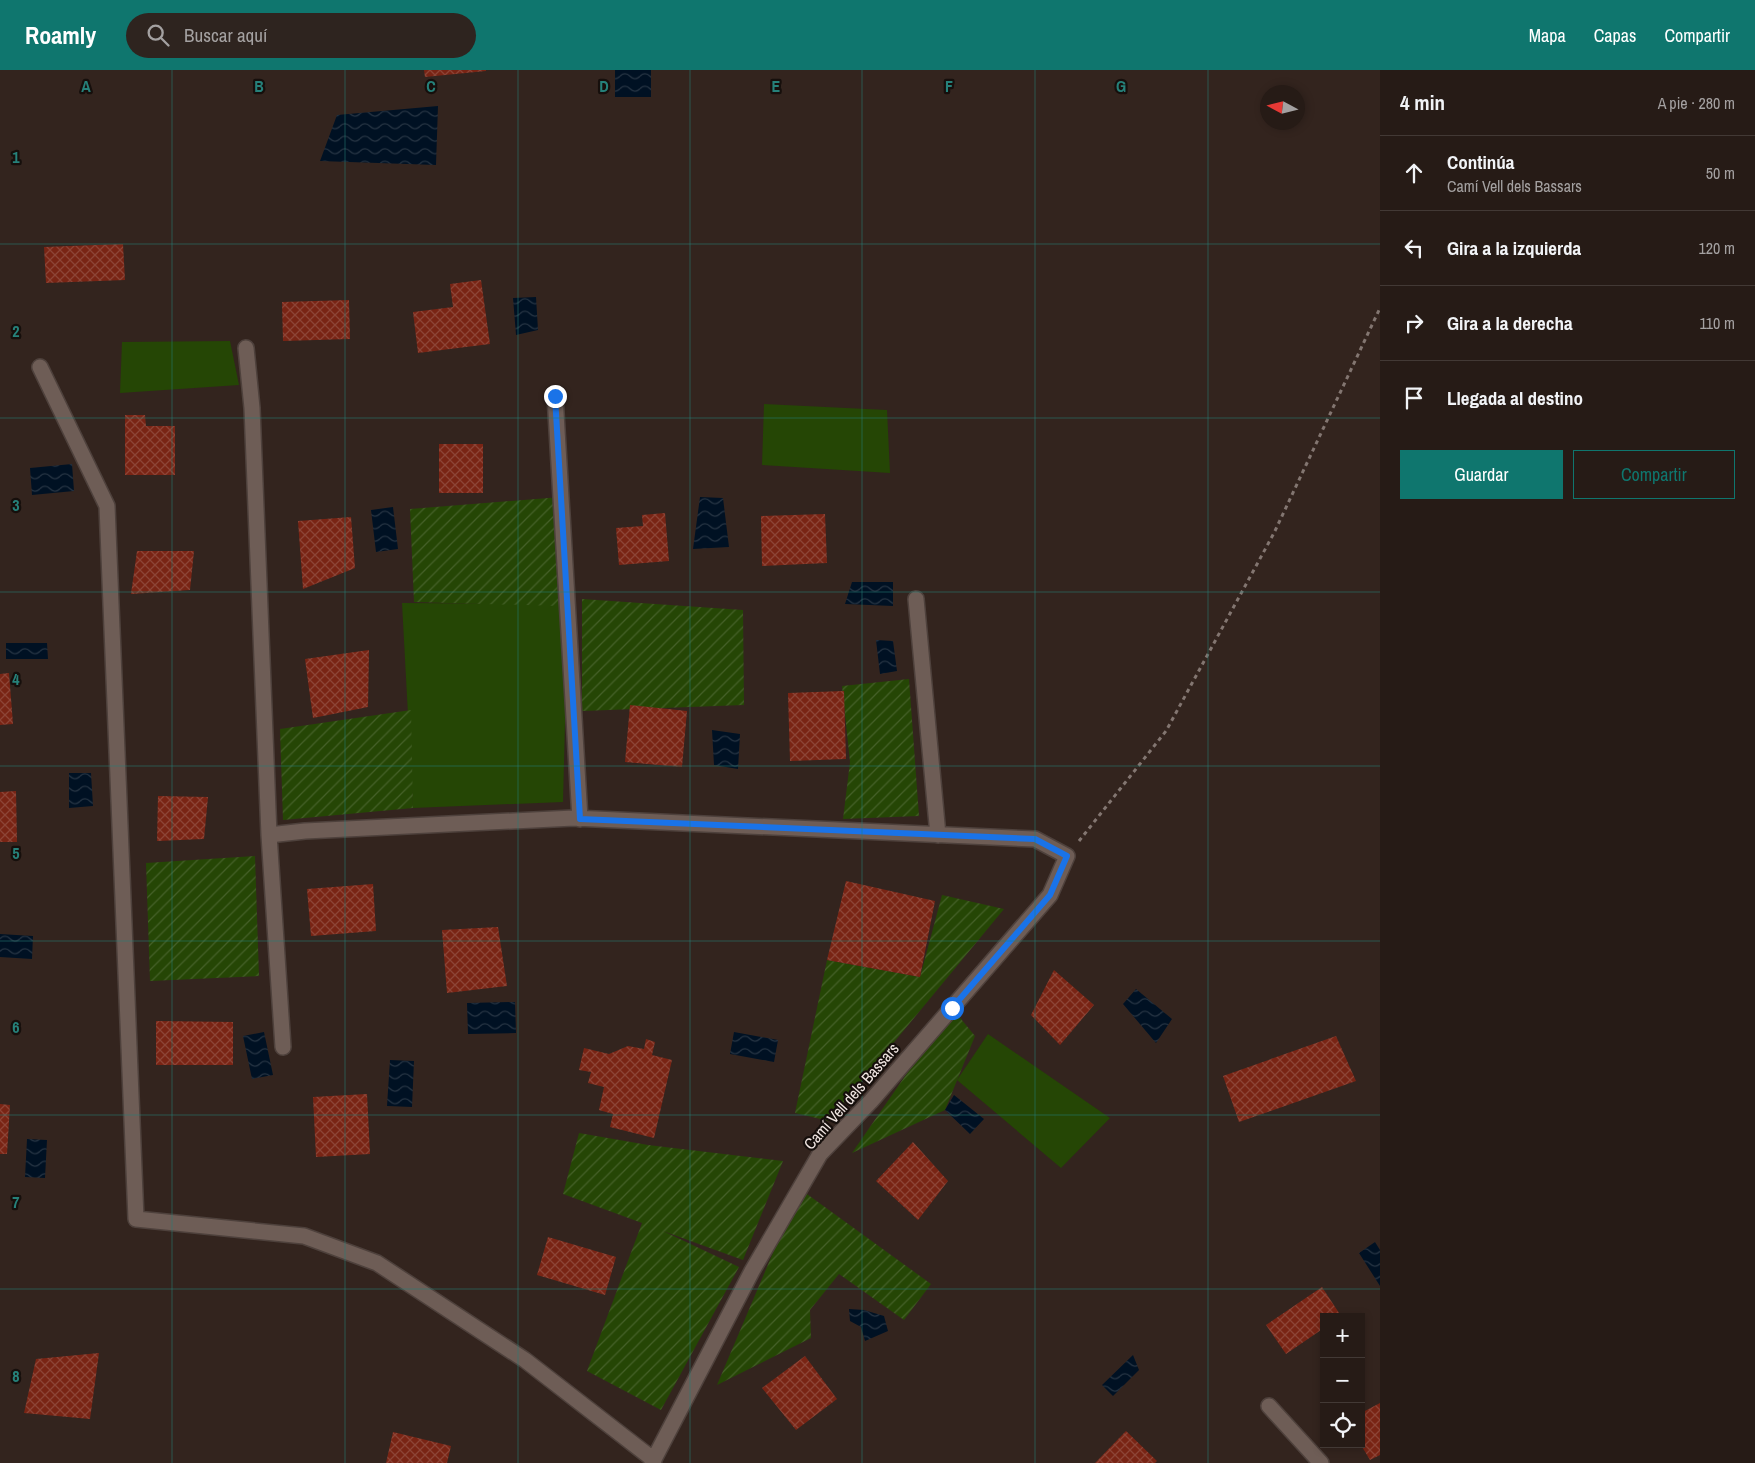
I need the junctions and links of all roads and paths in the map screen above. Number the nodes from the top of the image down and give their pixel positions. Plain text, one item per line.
1 (1380, 308) edge
2 (246, 348) dead end
3 (40, 367) dead end
4 (555, 396) dead end
5 (916, 600) dead end
6 (580, 819) junction
7 (269, 835) junction
8 (938, 835) junction
9 (1067, 856) junction
10 (283, 1047) dead end
11 (1269, 1406) dead end
12 (653, 1462) edge
13 (1322, 1463) edge

1 - 9 path
2 - 7 street
3 - 12 street
4 - 6 street
5 - 8 street
6 - 7 street
6 - 8 street
7 - 10 street
8 - 9 street
9 - 12 street, Camí Vell dels Bassars
11 - 13 street

